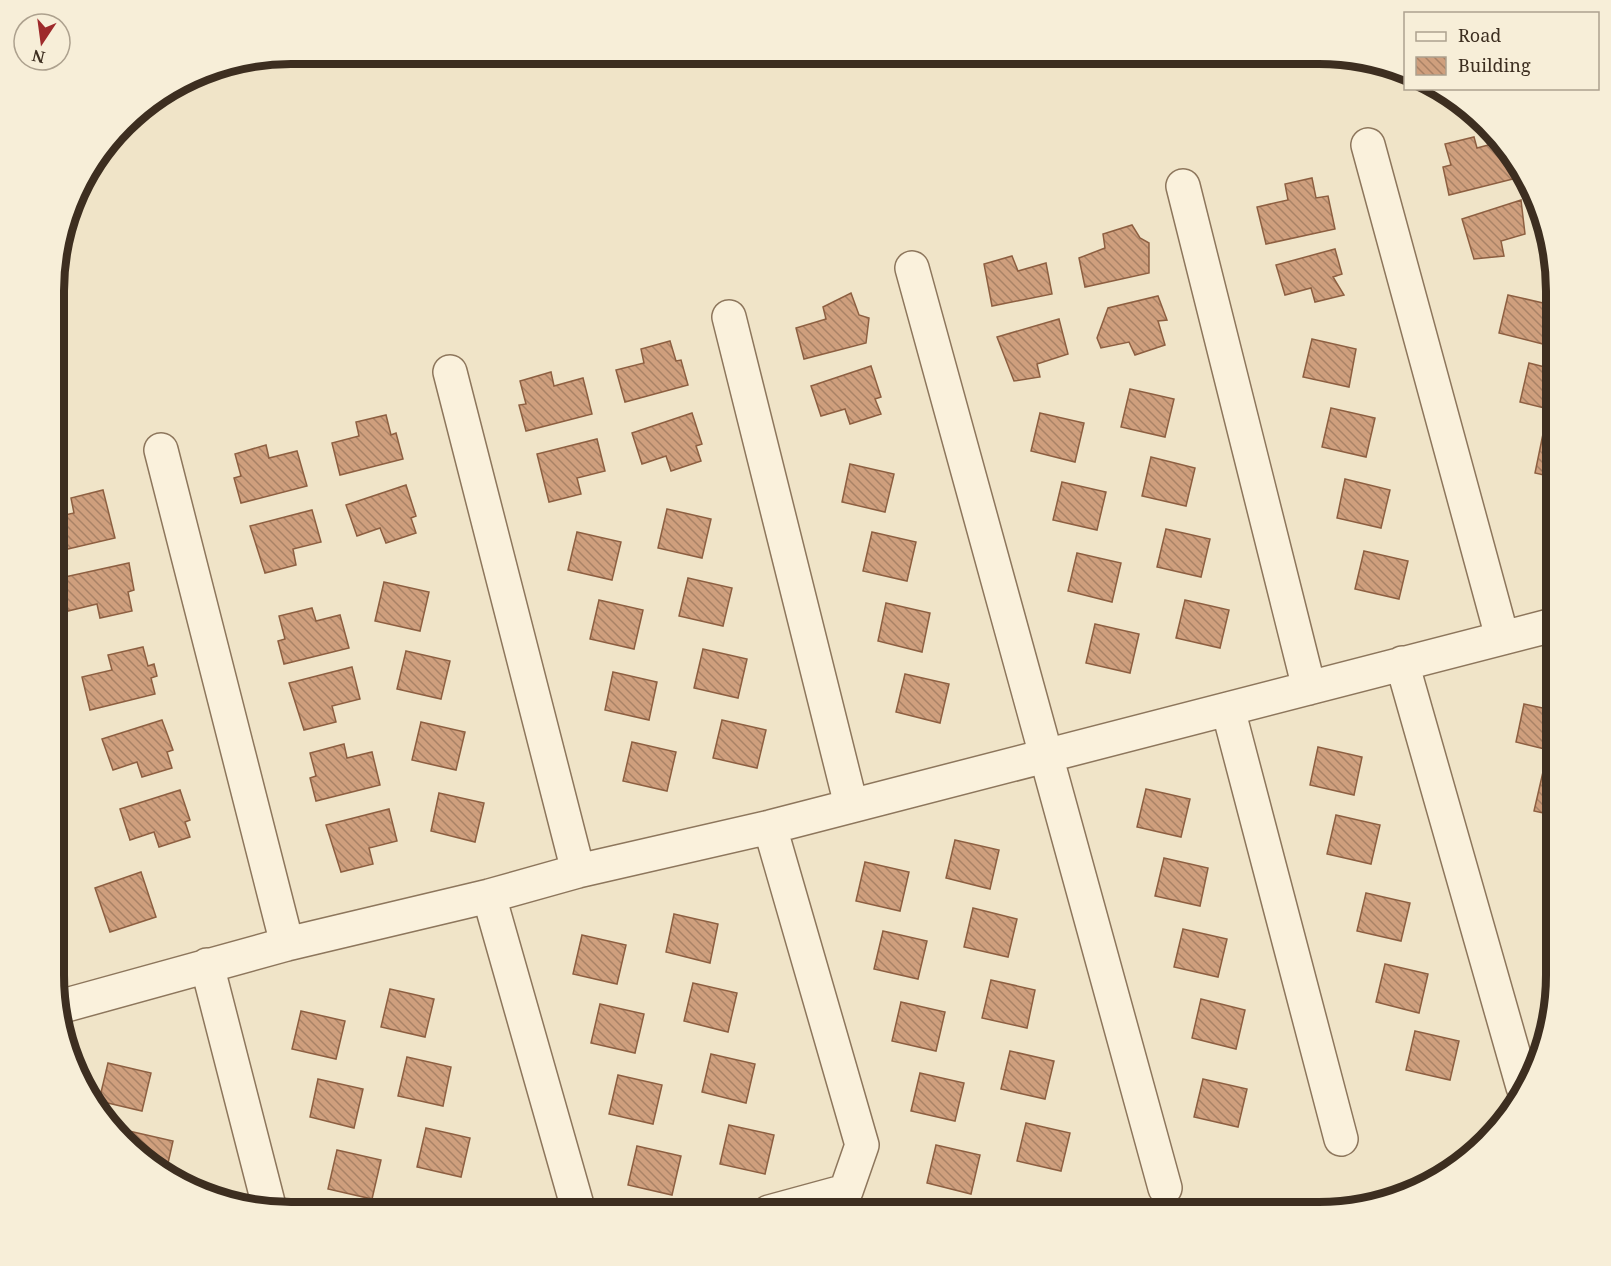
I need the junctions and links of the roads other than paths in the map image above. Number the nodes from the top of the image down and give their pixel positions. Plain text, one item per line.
1 (1368, 145) dead end
2 (1184, 186) dead end
3 (912, 268) dead end
4 (729, 317) dead end
5 (450, 372) dead end
6 (160, 450) dead end
7 (1546, 627) edge
8 (1502, 637) junction
9 (1402, 663) junction
10 (1309, 688) junction
11 (1228, 709) junction
12 (1046, 757) junction
13 (851, 805) junction
14 (770, 827) junction
15 (578, 871) junction
16 (489, 896) junction
17 (286, 944) junction
18 (207, 965) junction
19 (66, 1005) edge
20 (1521, 1079) edge
21 (1341, 1138) dead end
22 (1165, 1188) dead end
23 (268, 1200) edge
24 (576, 1202) edge
25 (806, 1202) edge

1 - 8 street
2 - 10 street
3 - 12 street
4 - 13 street
5 - 15 street
6 - 17 street
7 - 8 street
8 - 9 street
9 - 10 street
9 - 20 street
10 - 11 street
11 - 12 street
11 - 21 street
12 - 13 street
12 - 22 street
13 - 14 street
14 - 15 street
14 - 25 street
15 - 16 street
16 - 17 street
16 - 24 street
17 - 18 street
18 - 19 street
18 - 23 street

